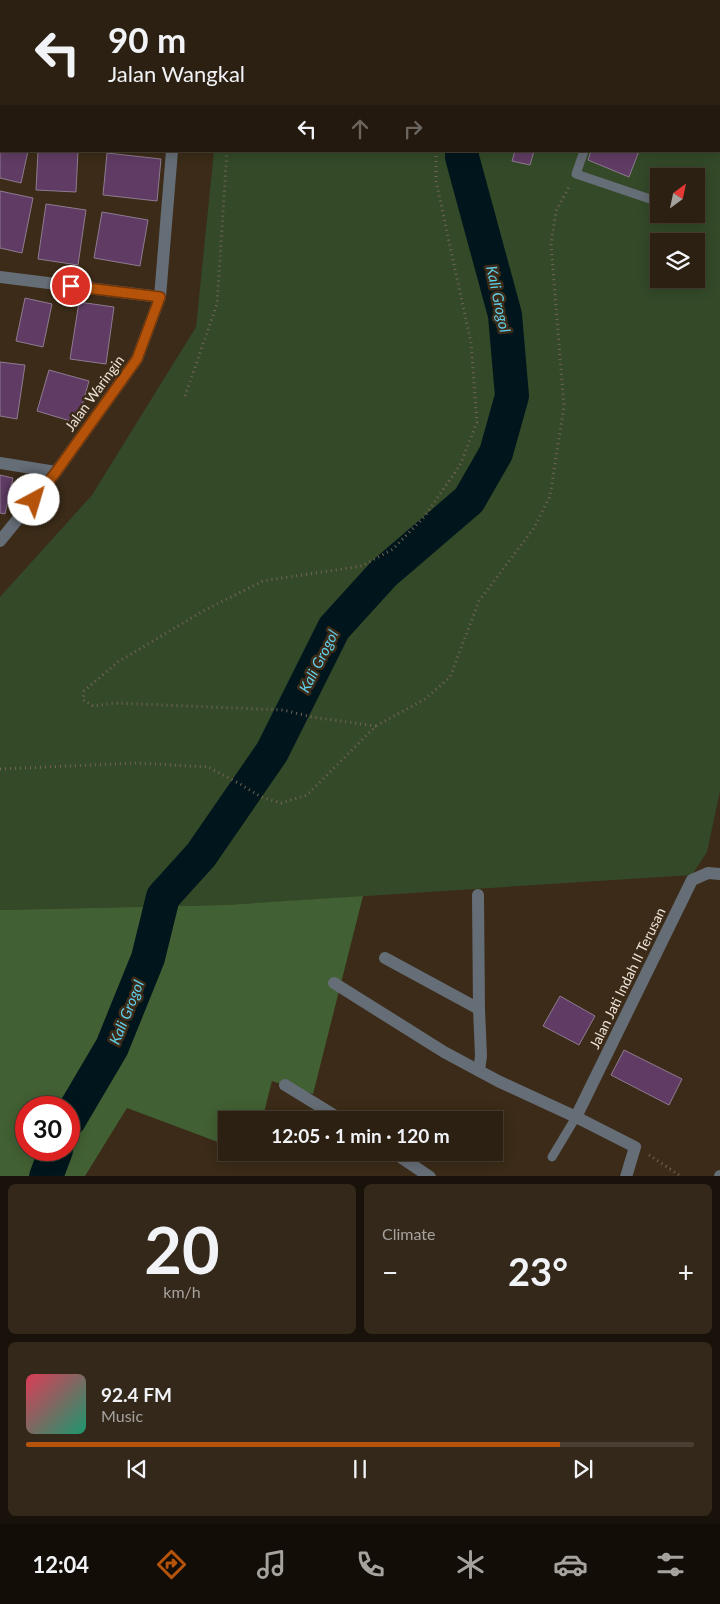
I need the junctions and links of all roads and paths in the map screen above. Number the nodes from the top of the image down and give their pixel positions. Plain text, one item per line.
1 (172, 152) edge
2 (228, 152) edge
3 (436, 152) edge
4 (584, 152) edge
5 (576, 174) junction
6 (650, 199) edge
7 (0, 277) edge
8 (160, 297) junction
9 (185, 396) dead end
10 (0, 463) edge
11 (56, 472) junction
12 (0, 541) edge
13 (376, 726) junction
14 (0, 769) edge
15 (720, 874) edge
16 (478, 895) dead end
17 (385, 958) dead end
18 (334, 983) dead end
19 (479, 1009) junction
20 (479, 1071) junction
21 (284, 1085) dead end
22 (327, 1111) edge
23 (576, 1117) junction
24 (635, 1147) junction
25 (552, 1157) dead end
26 (407, 1161) edge
27 (430, 1176) edge
28 (626, 1176) edge
29 (682, 1176) edge

1 - 8 street, Jalan Waringin
2 - 9 path
3 - 13 path
4 - 5 lane
5 - 6 lane
5 - 13 path
7 - 8 street
8 - 11 street, Jalan Waringin
10 - 11 street
11 - 12 street, Jalan Waringin
13 - 14 path
15 - 23 street, Jalan Jati Indah II Terusan
16 - 19 street
17 - 19 street
18 - 20 street
19 - 20 street
20 - 23 street
21 - 22 street
23 - 24 street
23 - 25 lane
24 - 28 street
24 - 29 path
26 - 27 street

